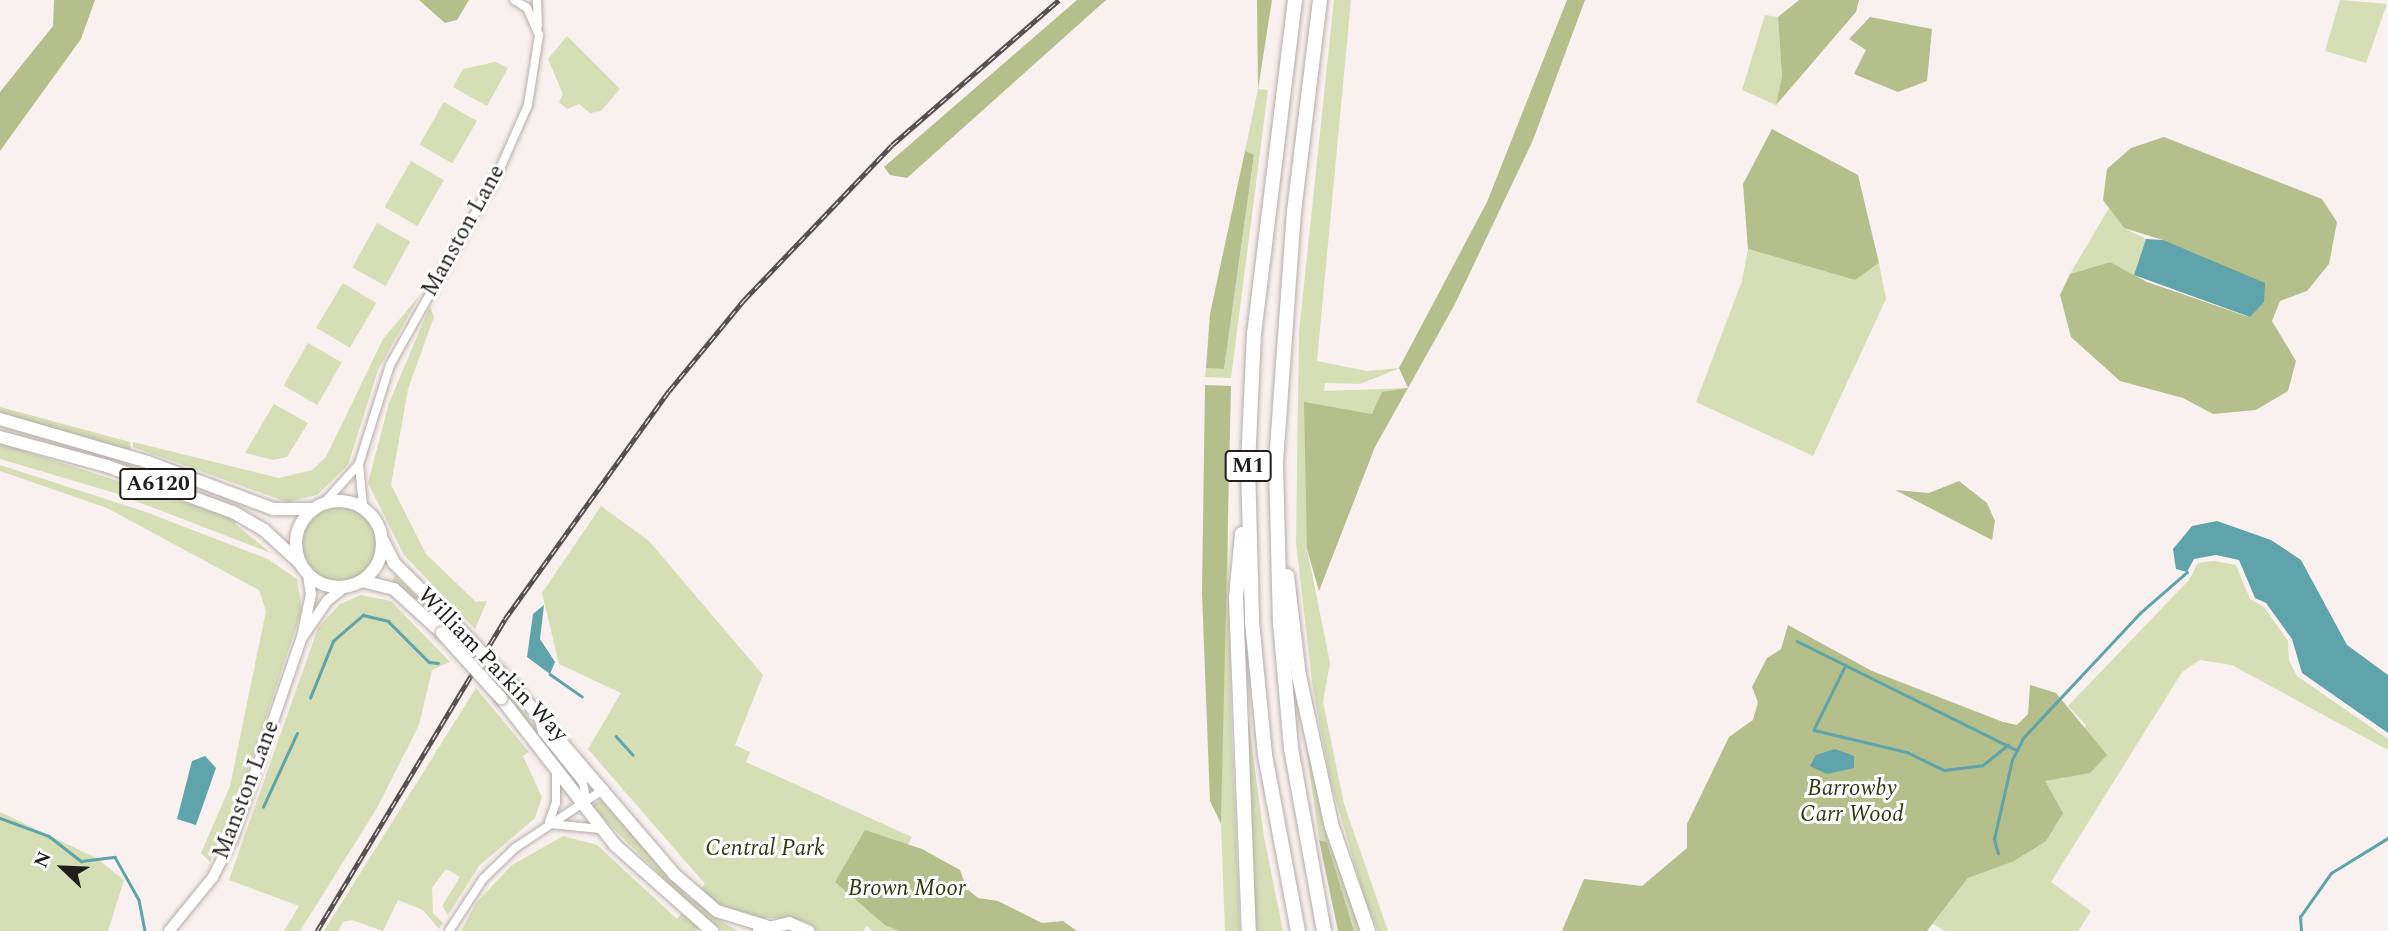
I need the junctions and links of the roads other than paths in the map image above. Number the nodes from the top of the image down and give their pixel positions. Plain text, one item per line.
1 (514, 0) edge
2 (537, 0) edge
3 (1295, 0) edge
4 (1320, 0) edge
5 (540, 36) junction
6 (0, 419) edge
7 (0, 437) edge
8 (1276, 463) junction
9 (359, 464) junction
10 (1248, 465) junction
11 (319, 506) junction
12 (363, 507) junction
13 (383, 541) junction
14 (300, 563) junction
15 (308, 575) junction
16 (362, 582) junction
17 (344, 587) junction
18 (302, 637) junction
19 (537, 709) junction
20 (556, 769) junction
21 (604, 789) junction
22 (584, 800) junction
23 (547, 825) junction
24 (606, 833) junction
25 (762, 929) edge
26 (169, 931) edge
27 (449, 931) edge
28 (712, 931) edge
29 (808, 931) edge
30 (1249, 931) edge
31 (1297, 931) edge
32 (1324, 931) edge
33 (1368, 931) edge

1 - 5 street
2 - 5 street, Manston Lane
3 - 10 highway, M1
4 - 8 highway, M1
5 - 9 street, Manston Lane
6 - 11 highway, A6120
7 - 14 highway, A6120
8 - 32 highway, M1
8 - 33 highway, M1
9 - 11 street, Manston Lane
9 - 12 street, Manston Lane
10 - 30 highway, M1
10 - 31 highway, M1
11 - 12 highway
11 - 14 highway
12 - 13 highway
13 - 16 highway
13 - 19 highway, William Parkin Way, bridge
14 - 15 highway
15 - 17 highway
15 - 18 street, Manston Lane
16 - 17 highway
16 - 20 highway, William Parkin Way, bridge
17 - 18 street, Manston Lane
18 - 26 street, Manston Lane
19 - 21 highway, William Parkin Way
19 - 22 street
20 - 22 highway, William Parkin Way
20 - 23 street, William Parkin Way
21 - 22 street
21 - 25 highway, William Parkin Way
22 - 23 street
22 - 24 highway, William Parkin Way
23 - 24 street
23 - 27 street
24 - 28 highway, William Parkin Way
25 - 29 highway, William Parkin Way

